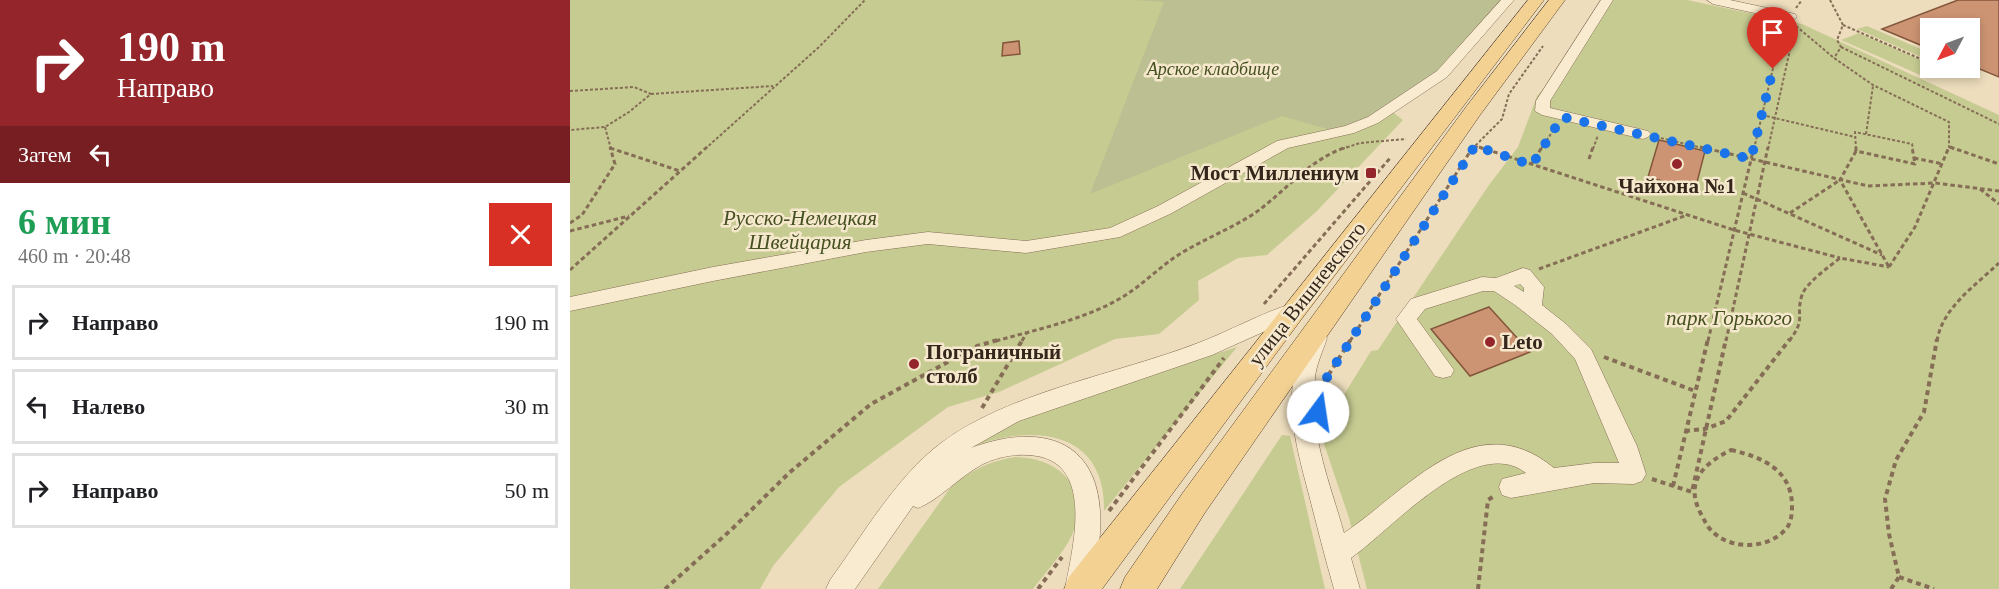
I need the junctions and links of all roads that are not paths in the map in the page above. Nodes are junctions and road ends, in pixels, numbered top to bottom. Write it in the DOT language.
graph roads {
  1 [pos="1508,0"];
  2 [pos="1536,0"];
  3 [pos="1557,0"];
  4 [pos="1607,0"];
  5 [pos="1713,0"];
  6 [pos="1793,21"];
  7 [pos="1643,134"];
  8 [pos="1498,285"];
  9 [pos="570,304"];
  10 [pos="1532,308"];
  11 [pos="1294,310"];
  12 [pos="1321,325"];
  13 [pos="1443,370"];
  14 [pos="1550,479"];
  15 [pos="1511,487"];
  16 [pos="867,552"];
  17 [pos="1338,552"];
  18 [pos="839,589"];
  19 [pos="1079,589"];
  20 [pos="1137,589"];
  21 [pos="1347,589"];
  1 -- 9 [label="street"];
  2 -- 11 [label="main road, улица Вишневского"];
  3 -- 12 [label="main road, улица Вишневского"];
  4 -- 7 [label="street"];
  5 -- 6 [label="street"];
  8 -- 10 [label="street"];
  8 -- 10 [label="street"];
  8 -- 13 [label="street"];
  10 -- 14 [label="street"];
  11 -- 16 [label="street"];
  11 -- 19 [label="main road, улица Вишневского"];
  12 -- 17 [label="street"];
  12 -- 20 [label="main road, улица Вишневского"];
  14 -- 15 [label="street"];
  14 -- 17 [label="street"];
  16 -- 18 [label="street"];
  16 -- 19 [label="street"];
  17 -- 21 [label="street"];
}
